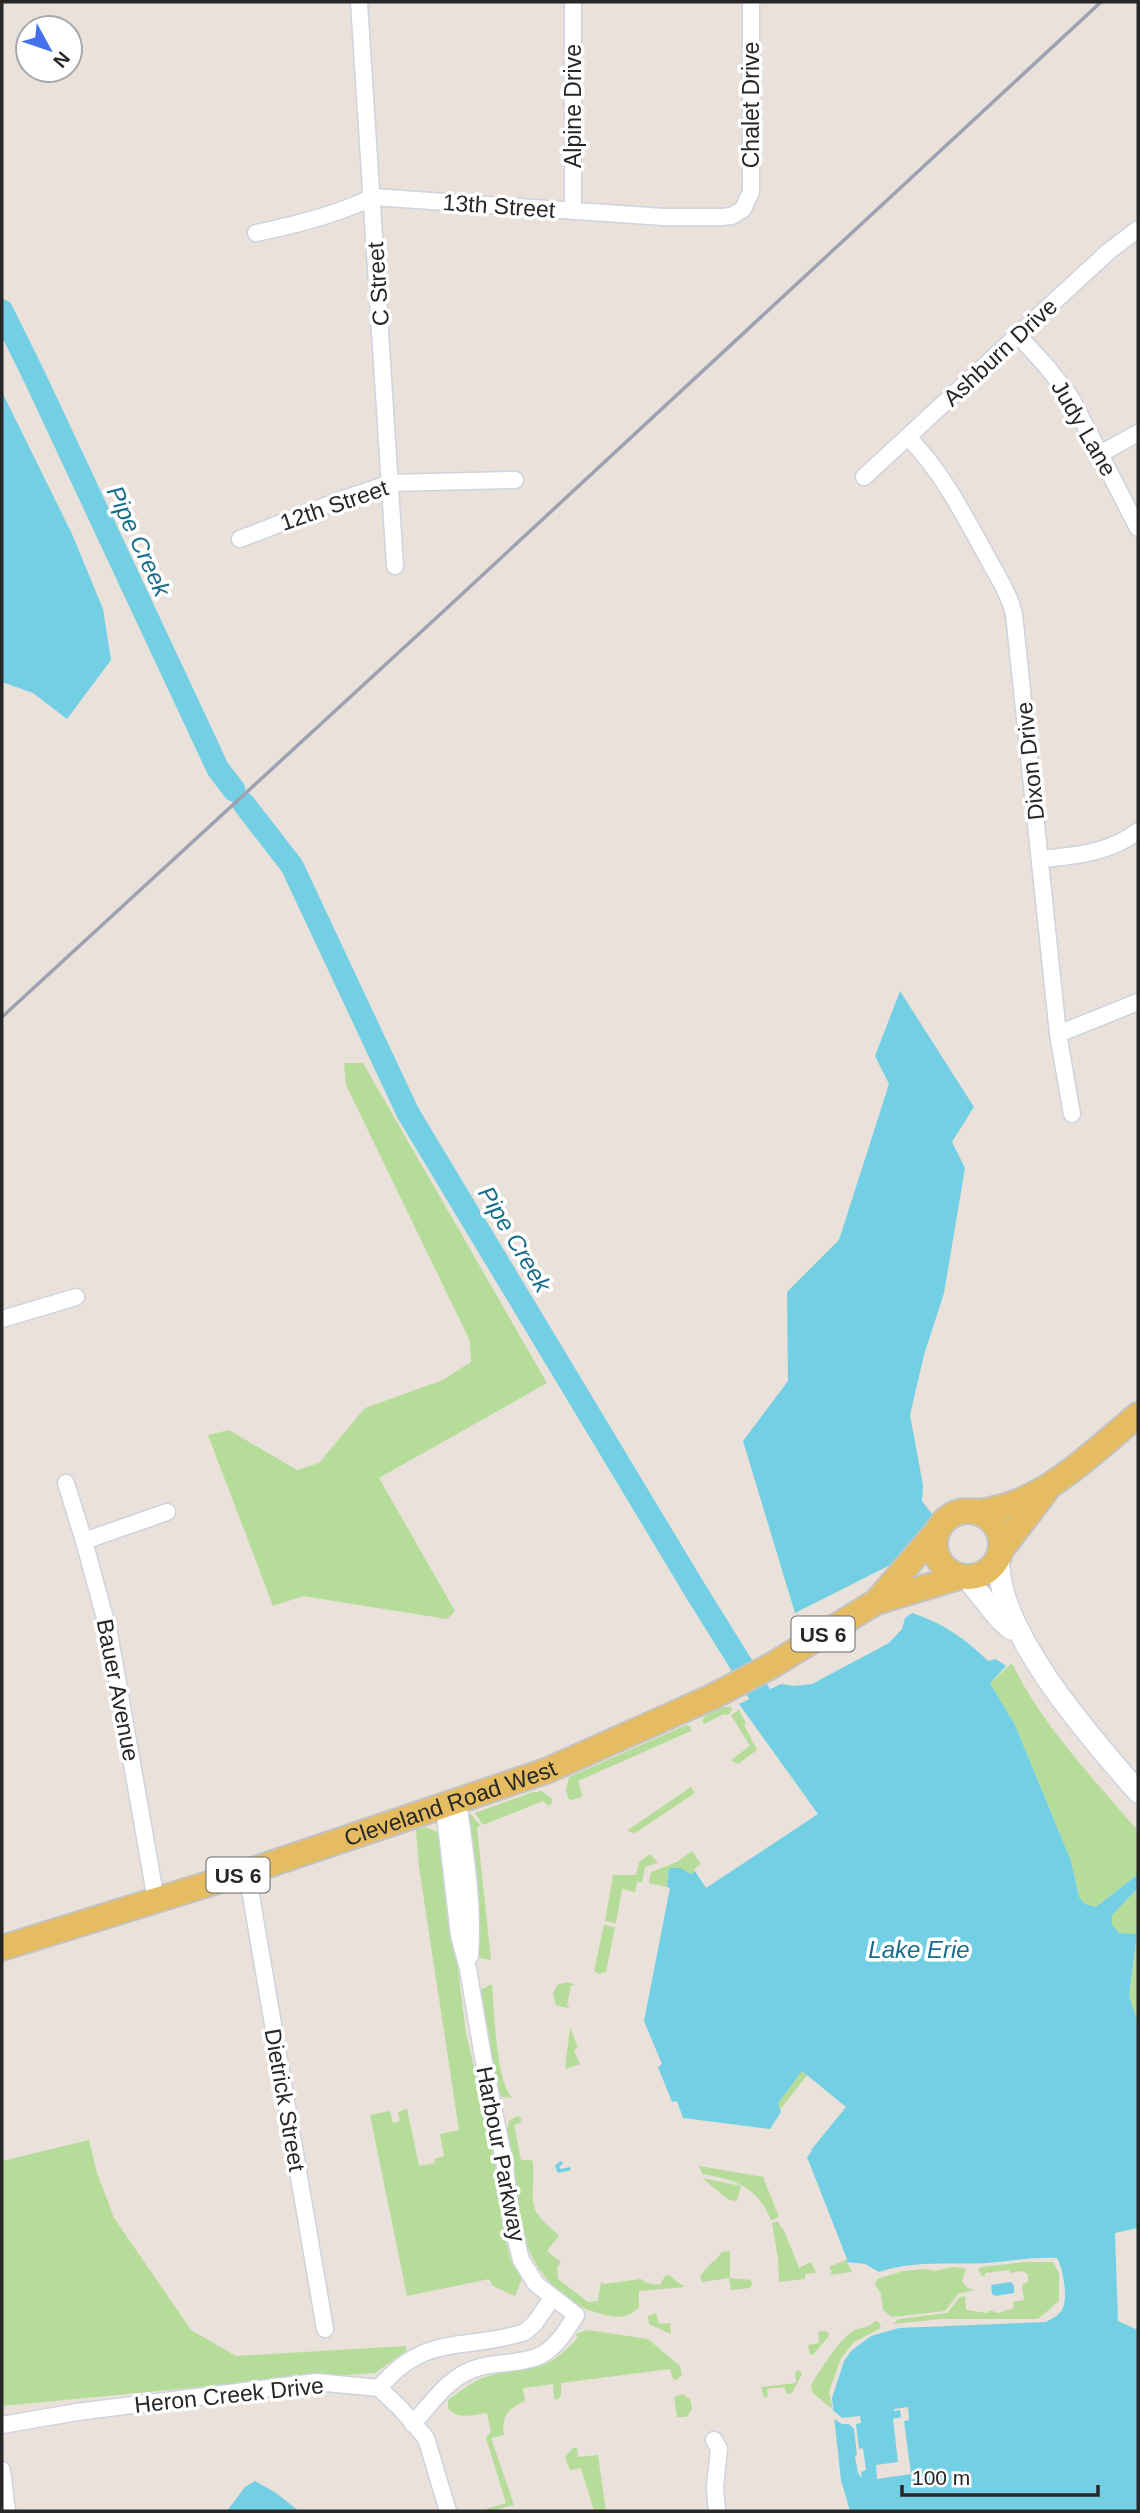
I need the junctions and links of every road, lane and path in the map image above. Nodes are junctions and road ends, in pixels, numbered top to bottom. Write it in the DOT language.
graph roads {
  1 [pos="359,2"];
  2 [pos="573,2"];
  3 [pos="751,2"];
  4 [pos="373,197"];
  5 [pos="745,207"];
  6 [pos="573,211"];
  7 [pos="1138,229"];
  8 [pos="256,233"];
  9 [pos="1018,335"];
  10 [pos="1138,433"];
  11 [pos="908,437"];
  12 [pos="1100,454"];
  13 [pos="864,477"];
  14 [pos="515,480"];
  15 [pos="391,483"];
  16 [pos="1138,528"];
  17 [pos="240,539"];
  18 [pos="395,566"];
  19 [pos="1138,831"];
  20 [pos="1040,859"];
  21 [pos="1138,1002"];
  22 [pos="1058,1034"];
  23 [pos="1072,1114"];
  24 [pos="76,1297"];
  25 [pos="2,1319"];
  26 [pos="1138,1415"];
  27 [pos="65,1483"];
  28 [pos="1048,1488"];
  29 [pos="167,1512"];
  30 [pos="977,1512"];
  31 [pos="937,1531"];
  32 [pos="84,1541"];
  33 [pos="1000,1553"];
  34 [pos="962,1577"];
  35 [pos="876,1602"];
  36 [pos="1020,1637"];
  37 [pos="1138,1792"];
  38 [pos="451,1804"];
  39 [pos="247,1872"];
  40 [pos="156,1900"];
  41 [pos="2,1948"];
  42 [pos="552,2298"];
  43 [pos="325,2329"];
  44 [pos="379,2388"];
  45 [pos="413,2424"];
  46 [pos="2,2425"];
  47 [pos="714,2440"];
  48 [pos="2,2470"];
  49 [pos="7,2511"];
  50 [pos="448,2511"];
  51 [pos="717,2511"];
  1 -- 4 [label="street, C Street"];
  2 -- 6 [label="street, Alpine Drive"];
  3 -- 5 [label="street, Chalet Drive"];
  4 -- 6 [label="street, 13th Street"];
  4 -- 8 [label="street, 13th Street"];
  4 -- 15 [label="street, C Street"];
  5 -- 6 [label="street, 13th Street"];
  7 -- 9 [label="street, Ashburn Drive"];
  9 -- 11 [label="street, Ashburn Drive"];
  9 -- 12 [label="street, Judy Lane"];
  10 -- 12 [label="street"];
  11 -- 13 [label="street, Ashburn Drive"];
  11 -- 20 [label="street, Dixon Drive"];
  12 -- 16 [label="street, Judy Lane"];
  14 -- 15 [label="street, 12th Street"];
  15 -- 17 [label="street, 12th Street"];
  15 -- 18 [label="street, C Street"];
  19 -- 20 [label="street"];
  20 -- 22 [label="street, Dixon Drive"];
  21 -- 22 [label="street"];
  22 -- 23 [label="street, Dixon Drive"];
  24 -- 25 [label="street"];
  26 -- 28 [label="main road"];
  27 -- 32 [label="street, Bauer Avenue"];
  28 -- 30 [label="main road"];
  28 -- 33 [label="main road"];
  29 -- 32 [label="street"];
  30 -- 31 [label="main road"];
  30 -- 33 [label="main road"];
  31 -- 34 [label="main road"];
  31 -- 35 [label="main road, Cleveland Road West / US 6"];
  32 -- 40 [label="street, Bauer Avenue"];
  33 -- 34 [label="main road"];
  33 -- 36 [label="main road"];
  34 -- 35 [label="main road, Cleveland Road West / US 6"];
  34 -- 36 [label="main road"];
  35 -- 38 [label="main road, Cleveland Road West / US 6"];
  36 -- 37 [label="main road"];
  38 -- 39 [label="main road, Cleveland Road West / US 6"];
  38 -- 42 [label="street, Harbour Parkway"];
  39 -- 40 [label="main road, Cleveland Road West / US 6"];
  39 -- 43 [label="street, Dietrick Street"];
  40 -- 41 [label="main road, Cleveland Road West / US 6"];
  42 -- 44 [label="street"];
  42 -- 45 [label="street, Harbour Parkway"];
  44 -- 45 [label="street"];
  44 -- 46 [label="street, Heron Creek Drive"];
  45 -- 50 [label="street"];
  47 -- 51 [label="street"];
  48 -- 49 [label="street"];
}
